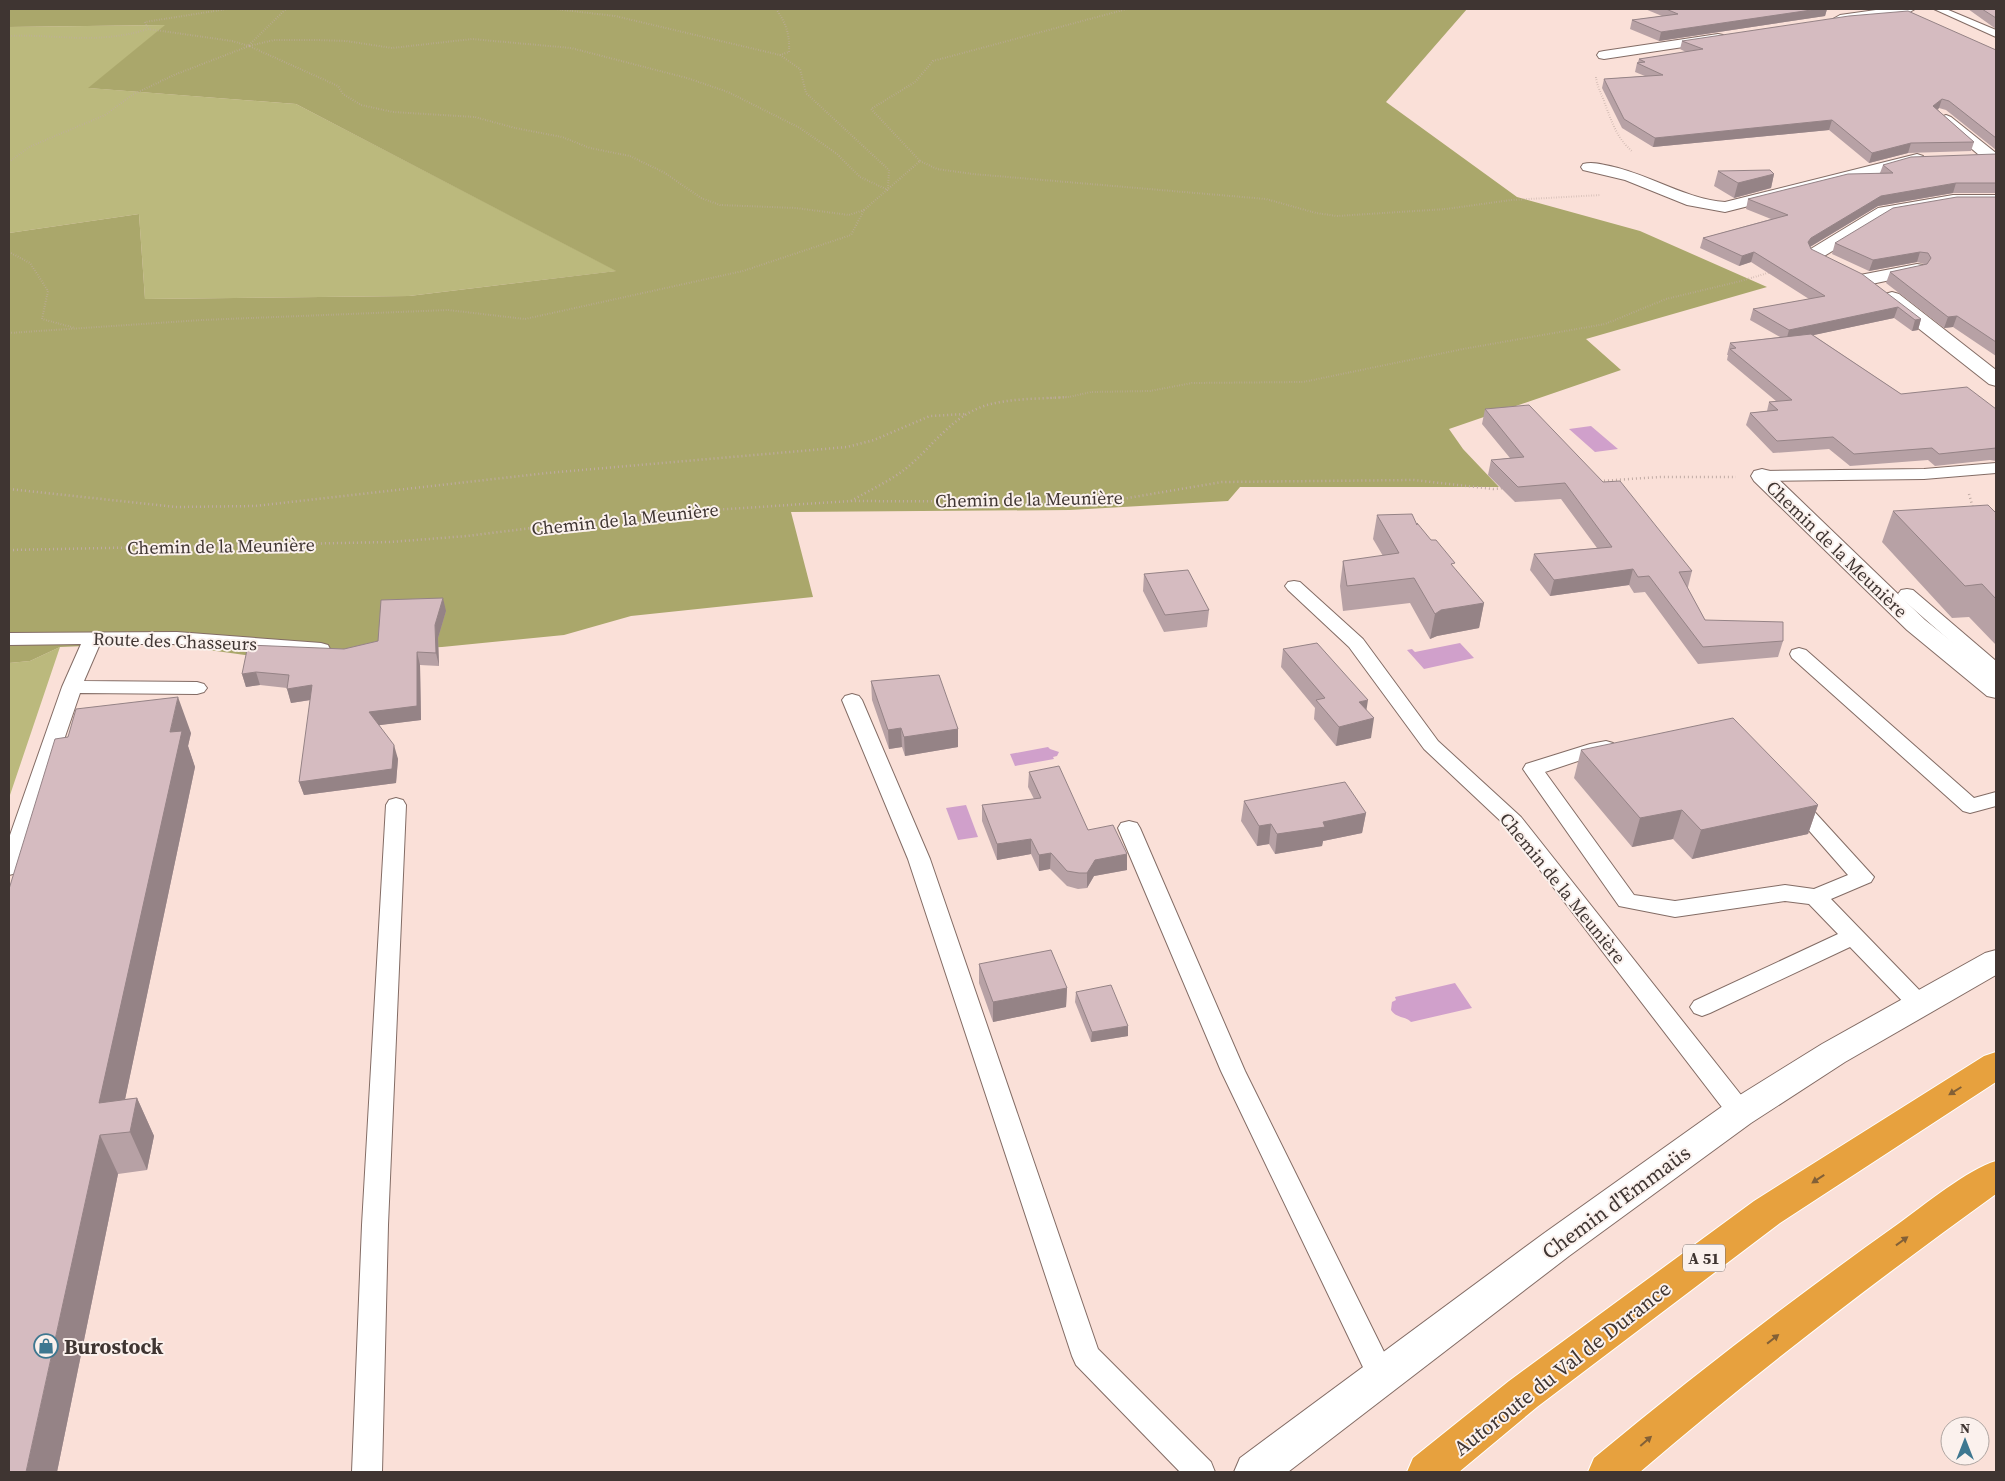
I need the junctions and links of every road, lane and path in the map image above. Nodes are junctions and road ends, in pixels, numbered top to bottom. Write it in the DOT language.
graph roads {
  1 [pos="227,9"];
  2 [pos="286,9"];
  3 [pos="555,9"];
  4 [pos="776,9"];
  5 [pos="1127,9"];
  6 [pos="1908,9"];
  7 [pos="1939,9"];
  8 [pos="1828,21"];
  9 [pos="148,29"];
  10 [pos="1996,34"];
  11 [pos="9,36"];
  12 [pos="1728,36"];
  13 [pos="249,46"];
  14 [pos="780,55"];
  15 [pos="1604,55"];
  16 [pos="1940,115"];
  17 [pos="1638,155"];
  18 [pos="1994,157"];
  19 [pos="1932,158"];
  20 [pos="1971,158"];
  21 [pos="9,162"];
  22 [pos="920,162"];
  23 [pos="1589,167"];
  24 [pos="888,190"];
  25 [pos="1605,195"];
  26 [pos="1996,200"];
  27 [pos="864,210"];
  28 [pos="9,252"];
  29 [pos="1815,254"];
  30 [pos="1832,262"];
  31 [pos="1917,269"];
  32 [pos="1850,271"];
  33 [pos="1867,279"];
  34 [pos="78,329"];
  35 [pos="9,333"];
  36 [pos="1996,362"];
  37 [pos="1974,363"];
  38 [pos="1996,380"];
  39 [pos="966,414"];
  40 [pos="1996,468"];
  41 [pos="1762,476"];
  42 [pos="1591,482"];
  43 [pos="1513,488"];
  44 [pos="9,489"];
  45 [pos="850,501"];
  46 [pos="9,550"];
  47 [pos="1294,586"];
  48 [pos="1907,594"];
  49 [pos="93,638"];
  50 [pos="9,639"];
  51 [pos="342,651"];
  52 [pos="1799,654"];
  53 [pos="1996,671"];
  54 [pos="72,687"];
  55 [pos="197,688"];
  56 [pos="1996,690"];
  57 [pos="852,700"];
  58 [pos="1625,744"];
  59 [pos="1782,790"];
  60 [pos="1996,800"];
  61 [pos="396,805"];
  62 [pos="1129,828"];
  63 [pos="9,868"];
  64 [pos="1816,897"];
  65 [pos="1853,936"];
  66 [pos="1996,961"];
  67 [pos="1918,1004"];
  68 [pos="1702,1007"];
  69 [pos="1996,1065"];
  70 [pos="1740,1112"];
  71 [pos="1996,1175"];
  72 [pos="1382,1377"];
  73 [pos="367,1472"];
  74 [pos="1200,1472"];
  75 [pos="1255,1472"];
  76 [pos="1428,1472"];
  77 [pos="1608,1472"];
  1 -- 9 [label="path"];
  2 -- 13 [label="path"];
  3 -- 14 [label="path"];
  4 -- 14 [label="path"];
  5 -- 22 [label="path"];
  6 -- 8 [label="street"];
  7 -- 10 [label="lane"];
  9 -- 11 [label="path"];
  9 -- 13 [label="path"];
  12 -- 15 [label="street"];
  13 -- 21 [label="path"];
  13 -- 24 [label="path"];
  13 -- 27 [label="path"];
  14 -- 24 [label="path"];
  15 -- 17 [label="path"];
  16 -- 18 [label="street"];
  18 -- 20 [label="street"];
  19 -- 23 [label="street"];
  22 -- 24 [label="path"];
  22 -- 25 [label="path"];
  24 -- 27 [label="path"];
  26 -- 29 [label="street"];
  27 -- 34 [label="path"];
  28 -- 34 [label="path"];
  29 -- 30 [label="street"];
  29 -- 39 [label="path"];
  31 -- 33 [label="street"];
  32 -- 33 [label="street"];
  33 -- 37 [label="street"];
  34 -- 35 [label="path"];
  36 -- 37 [label="street"];
  37 -- 38 [label="street"];
  39 -- 44 [label="path"];
  39 -- 45 [label="path"];
  40 -- 41 [label="lane"];
  41 -- 42 [label="path, Chemin de la Meunière"];
  41 -- 56 [label="street, Chemin de la Meunière"];
  43 -- 45 [label="path, Chemin de la Meunière"];
  45 -- 46 [label="path, Chemin de la Meunière"];
  47 -- 70 [label="lane, Chemin de la Meunière"];
  48 -- 53 [label="lane"];
  49 -- 50 [label="lane, Route des Chasseurs"];
  49 -- 51 [label="lane, Route des Chasseurs"];
  49 -- 54 [label="lane"];
  52 -- 60 [label="lane"];
  54 -- 55 [label="lane"];
  54 -- 63 [label="lane"];
  57 -- 74 [label="lane"];
  58 -- 64 [label="lane"];
  59 -- 64 [label="lane"];
  61 -- 73 [label="lane"];
  62 -- 72 [label="lane"];
  64 -- 65 [label="lane"];
  65 -- 67 [label="lane"];
  65 -- 68 [label="lane"];
  66 -- 67 [label="street, Chemin d'Emmaüs"];
  67 -- 70 [label="street, Chemin d'Emmaüs"];
  69 -- 76 [label="highway, Autoroute du Val de Durance / A 51, one-way"];
  70 -- 72 [label="street, Chemin d'Emmaüs"];
  77 -- 71 [label="highway, one-way"];
  72 -- 75 [label="street, Chemin d'Emmaüs"];
}
